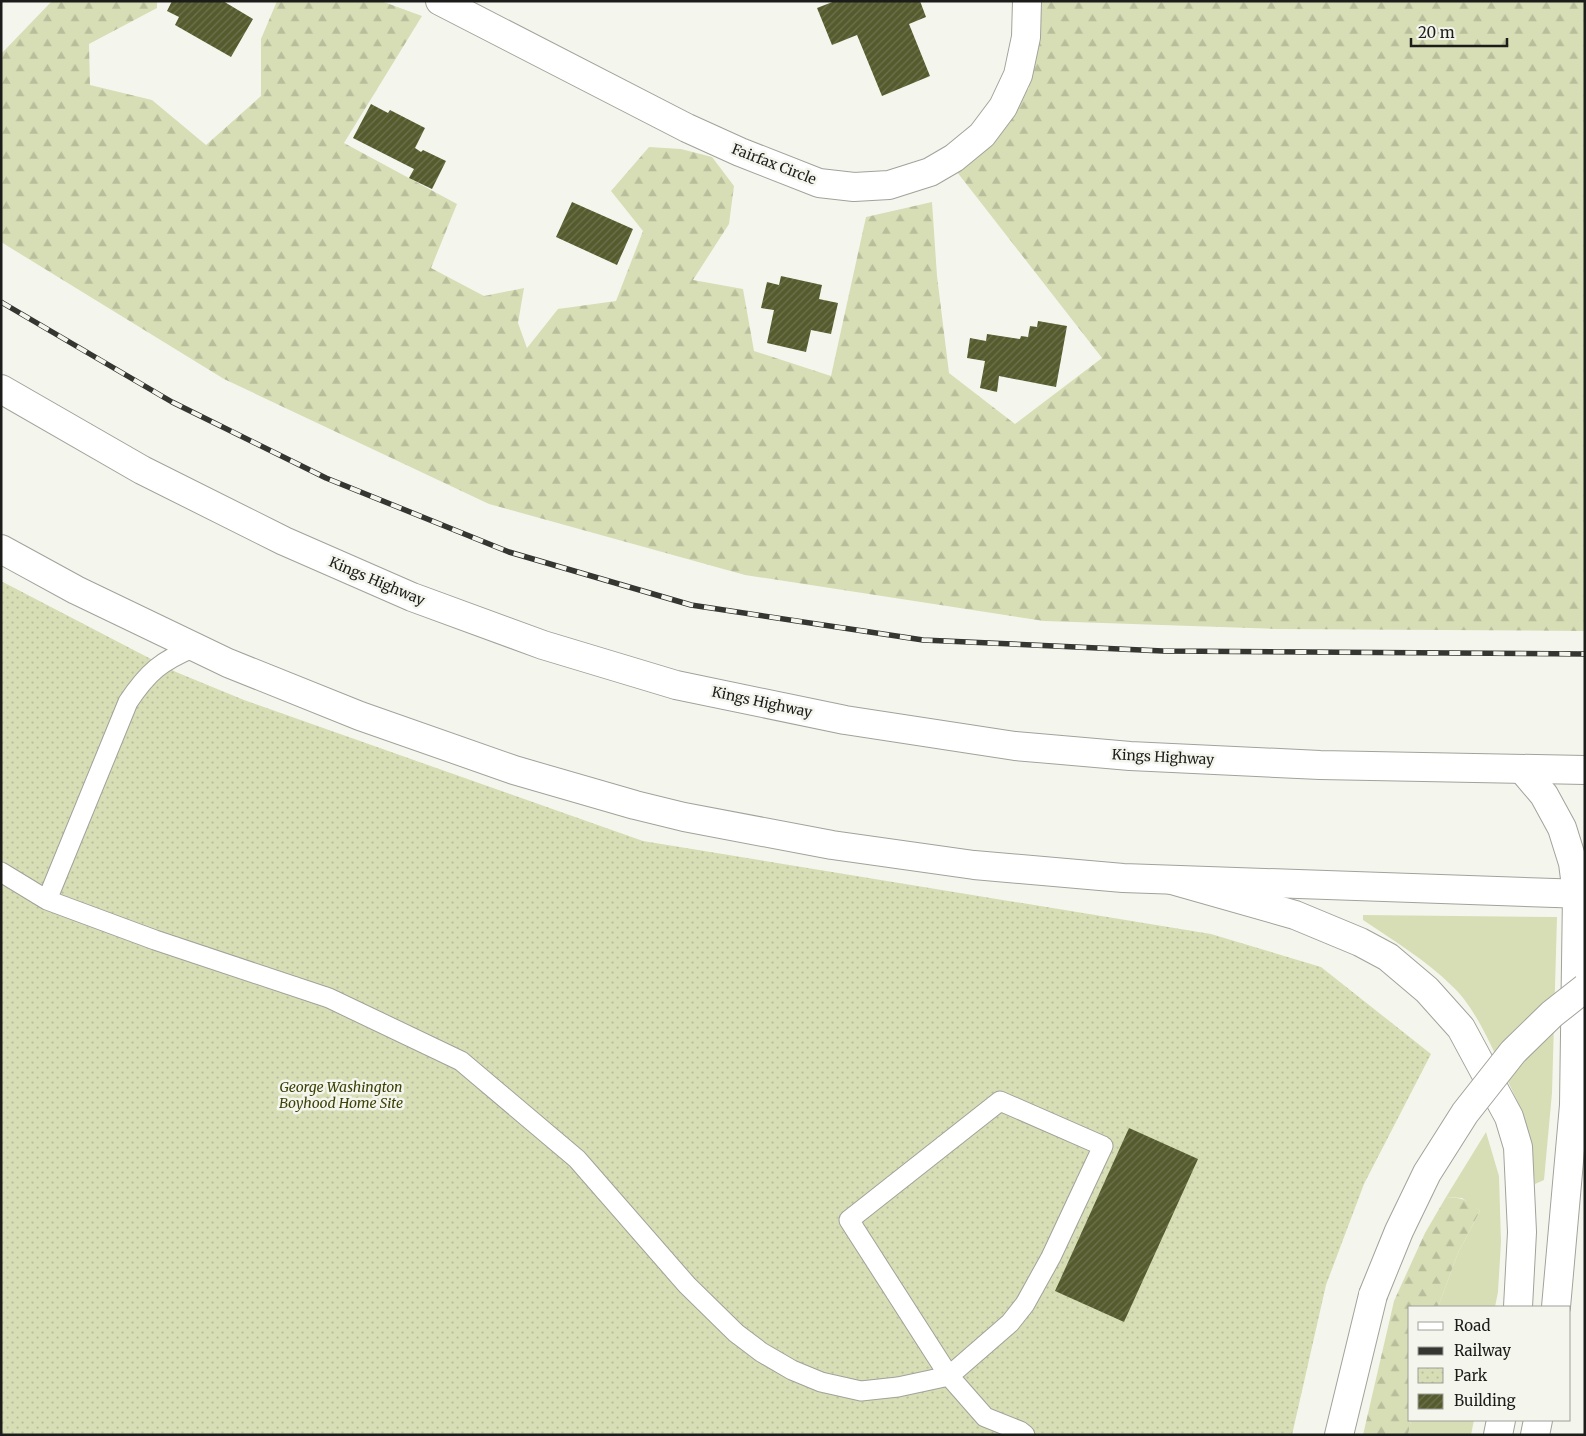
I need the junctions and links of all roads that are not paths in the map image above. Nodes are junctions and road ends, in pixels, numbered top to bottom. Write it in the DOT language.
graph roads {
  1 [pos="440,1"];
  2 [pos="1027,1"];
  3 [pos="1,389"];
  4 [pos="1,549"];
  5 [pos="195,647"];
  6 [pos="1522,769"];
  7 [pos="1585,770"];
  8 [pos="1,872"];
  9 [pos="1172,880"];
  10 [pos="1581,894"];
  11 [pos="47,900"];
  12 [pos="1585,988"];
  13 [pos="1585,1189"];
  14 [pos="1557,1303"];
  15 [pos="1518,1306"];
  16 [pos="949,1376"];
  17 [pos="1501,1421"];
  18 [pos="1538,1421"];
  19 [pos="1025,1435"];
  20 [pos="1338,1435"];
  21 [pos="1498,1435"];
  22 [pos="1536,1435"];
  1 -- 2 [label="main road, Fairfax Circle"];
  3 -- 6 [label="main road, Kings Highway"];
  4 -- 5 [label="main road"];
  5 -- 9 [label="main road"];
  5 -- 11 [label="lane"];
  6 -- 7 [label="main road, Kings Highway"];
  6 -- 10 [label="main road"];
  8 -- 11 [label="lane"];
  9 -- 10 [label="main road"];
  9 -- 15 [label="main road"];
  10 -- 14 [label="main road"];
  11 -- 16 [label="lane"];
  12 -- 20 [label="main road, bridge"];
  13 -- 14 [label="main road"];
  16 -- 16 [label="lane"];
  16 -- 19 [label="lane"];
  17 -- 21 [label="main road"];
  18 -- 22 [label="main road"];
}
